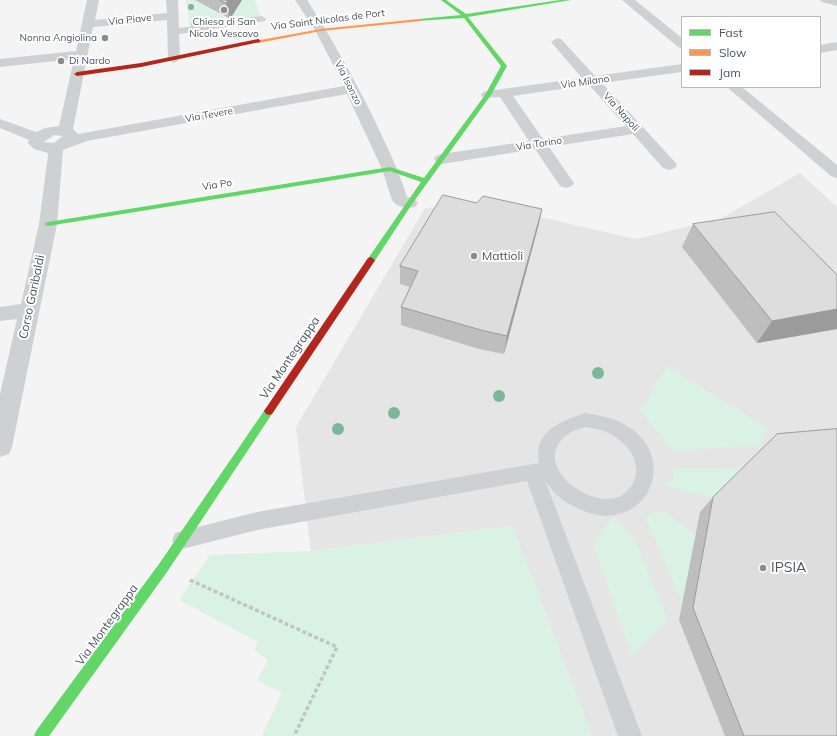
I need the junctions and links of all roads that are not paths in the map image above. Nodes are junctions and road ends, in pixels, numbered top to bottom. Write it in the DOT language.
graph roads {
  1 [pos="94,0"];
  2 [pos="172,0"];
  3 [pos="301,0"];
  4 [pos="444,0"];
  5 [pos="570,0"];
  6 [pos="628,0"];
  7 [pos="826,0"];
  8 [pos="837,2"];
  9 [pos="173,16"];
  10 [pos="465,16"];
  11 [pos="262,19"];
  12 [pos="88,24"];
  13 [pos="321,30"];
  14 [pos="173,32"];
  15 [pos="557,42"];
  16 [pos="681,43"];
  17 [pos="837,46"];
  18 [pos="821,49"];
  19 [pos="81,54"];
  20 [pos="174,59"];
  21 [pos="0,63"];
  22 [pos="681,68"];
  23 [pos="77,74"];
  24 [pos="592,81"];
  25 [pos="735,88"];
  26 [pos="352,89"];
  27 [pos="504,93"];
  28 [pos="488,95"];
  29 [pos="0,123"];
  30 [pos="636,129"];
  31 [pos="62,140"];
  32 [pos="539,144"];
  33 [pos="442,159"];
  34 [pos="669,165"];
  35 [pos="390,169"];
  36 [pos="837,173"];
  37 [pos="425,181"];
  38 [pos="566,183"];
  39 [pos="409,203"];
  40 [pos="48,224"];
  41 [pos="29,310"];
  42 [pos="0,314"];
  43 [pos="0,447"];
  44 [pos="540,471"];
  45 [pos="182,540"];
  46 [pos="41,736"];
  47 [pos="630,736"];
  1 -- 12 [label="street, Corso Garibaldi"];
  2 -- 9 [label="street"];
  3 -- 13 [label="street, Via Isonzo"];
  4 -- 10 [label="street, Via Montegrappa"];
  5 -- 10 [label="street, Via Saint Nicolas de Port"];
  6 -- 16 [label="street"];
  7 -- 8 [label="street"];
  9 -- 12 [label="street, Via Piave"];
  9 -- 14 [label="street"];
  10 -- 13 [label="street, Via Saint Nicolas de Port"];
  10 -- 28 [label="street, Via Montegrappa"];
  11 -- 14 [label="lane"];
  12 -- 19 [label="street, Corso Garibaldi"];
  13 -- 20 [label="street, Via Saint Nicolas de Port"];
  13 -- 26 [label="street, Via Isonzo"];
  14 -- 20 [label="street"];
  15 -- 24 [label="street, Via Napoli"];
  17 -- 18 [label="street"];
  19 -- 21 [label="street"];
  19 -- 23 [label="street, Corso Garibaldi"];
  20 -- 23 [label="street, Via Saint Nicolas de Port"];
  22 -- 24 [label="street, Via Milano"];
  23 -- 31 [label="street, Corso Garibaldi"];
  24 -- 27 [label="street, Via Milano"];
  24 -- 30 [label="street, Via Napoli"];
  25 -- 36 [label="street"];
  26 -- 31 [label="street, Via Tevere"];
  26 -- 35 [label="street, Via Isonzo"];
  27 -- 28 [label="street, Via Milano"];
  27 -- 32 [label="street"];
  28 -- 33 [label="street, Via Montegrappa"];
  29 -- 31 [label="street, Via Tevere"];
  30 -- 32 [label="street, Via Torino"];
  30 -- 34 [label="street, Via Napoli"];
  31 -- 40 [label="street, Corso Garibaldi"];
  32 -- 33 [label="street, Via Torino"];
  32 -- 38 [label="street"];
  33 -- 37 [label="street, Via Montegrappa"];
  35 -- 37 [label="street"];
  35 -- 39 [label="street, Via Isonzo"];
  35 -- 40 [label="street, Via Po"];
  37 -- 39 [label="street, Via Montegrappa"];
  39 -- 45 [label="street, Via Montegrappa"];
  40 -- 41 [label="street, Corso Garibaldi"];
  41 -- 42 [label="street"];
  41 -- 43 [label="street, Corso Garibaldi"];
  44 -- 44 [label="lane"];
  44 -- 45 [label="lane"];
  44 -- 47 [label="lane"];
  45 -- 46 [label="street, Via Montegrappa"];
}
